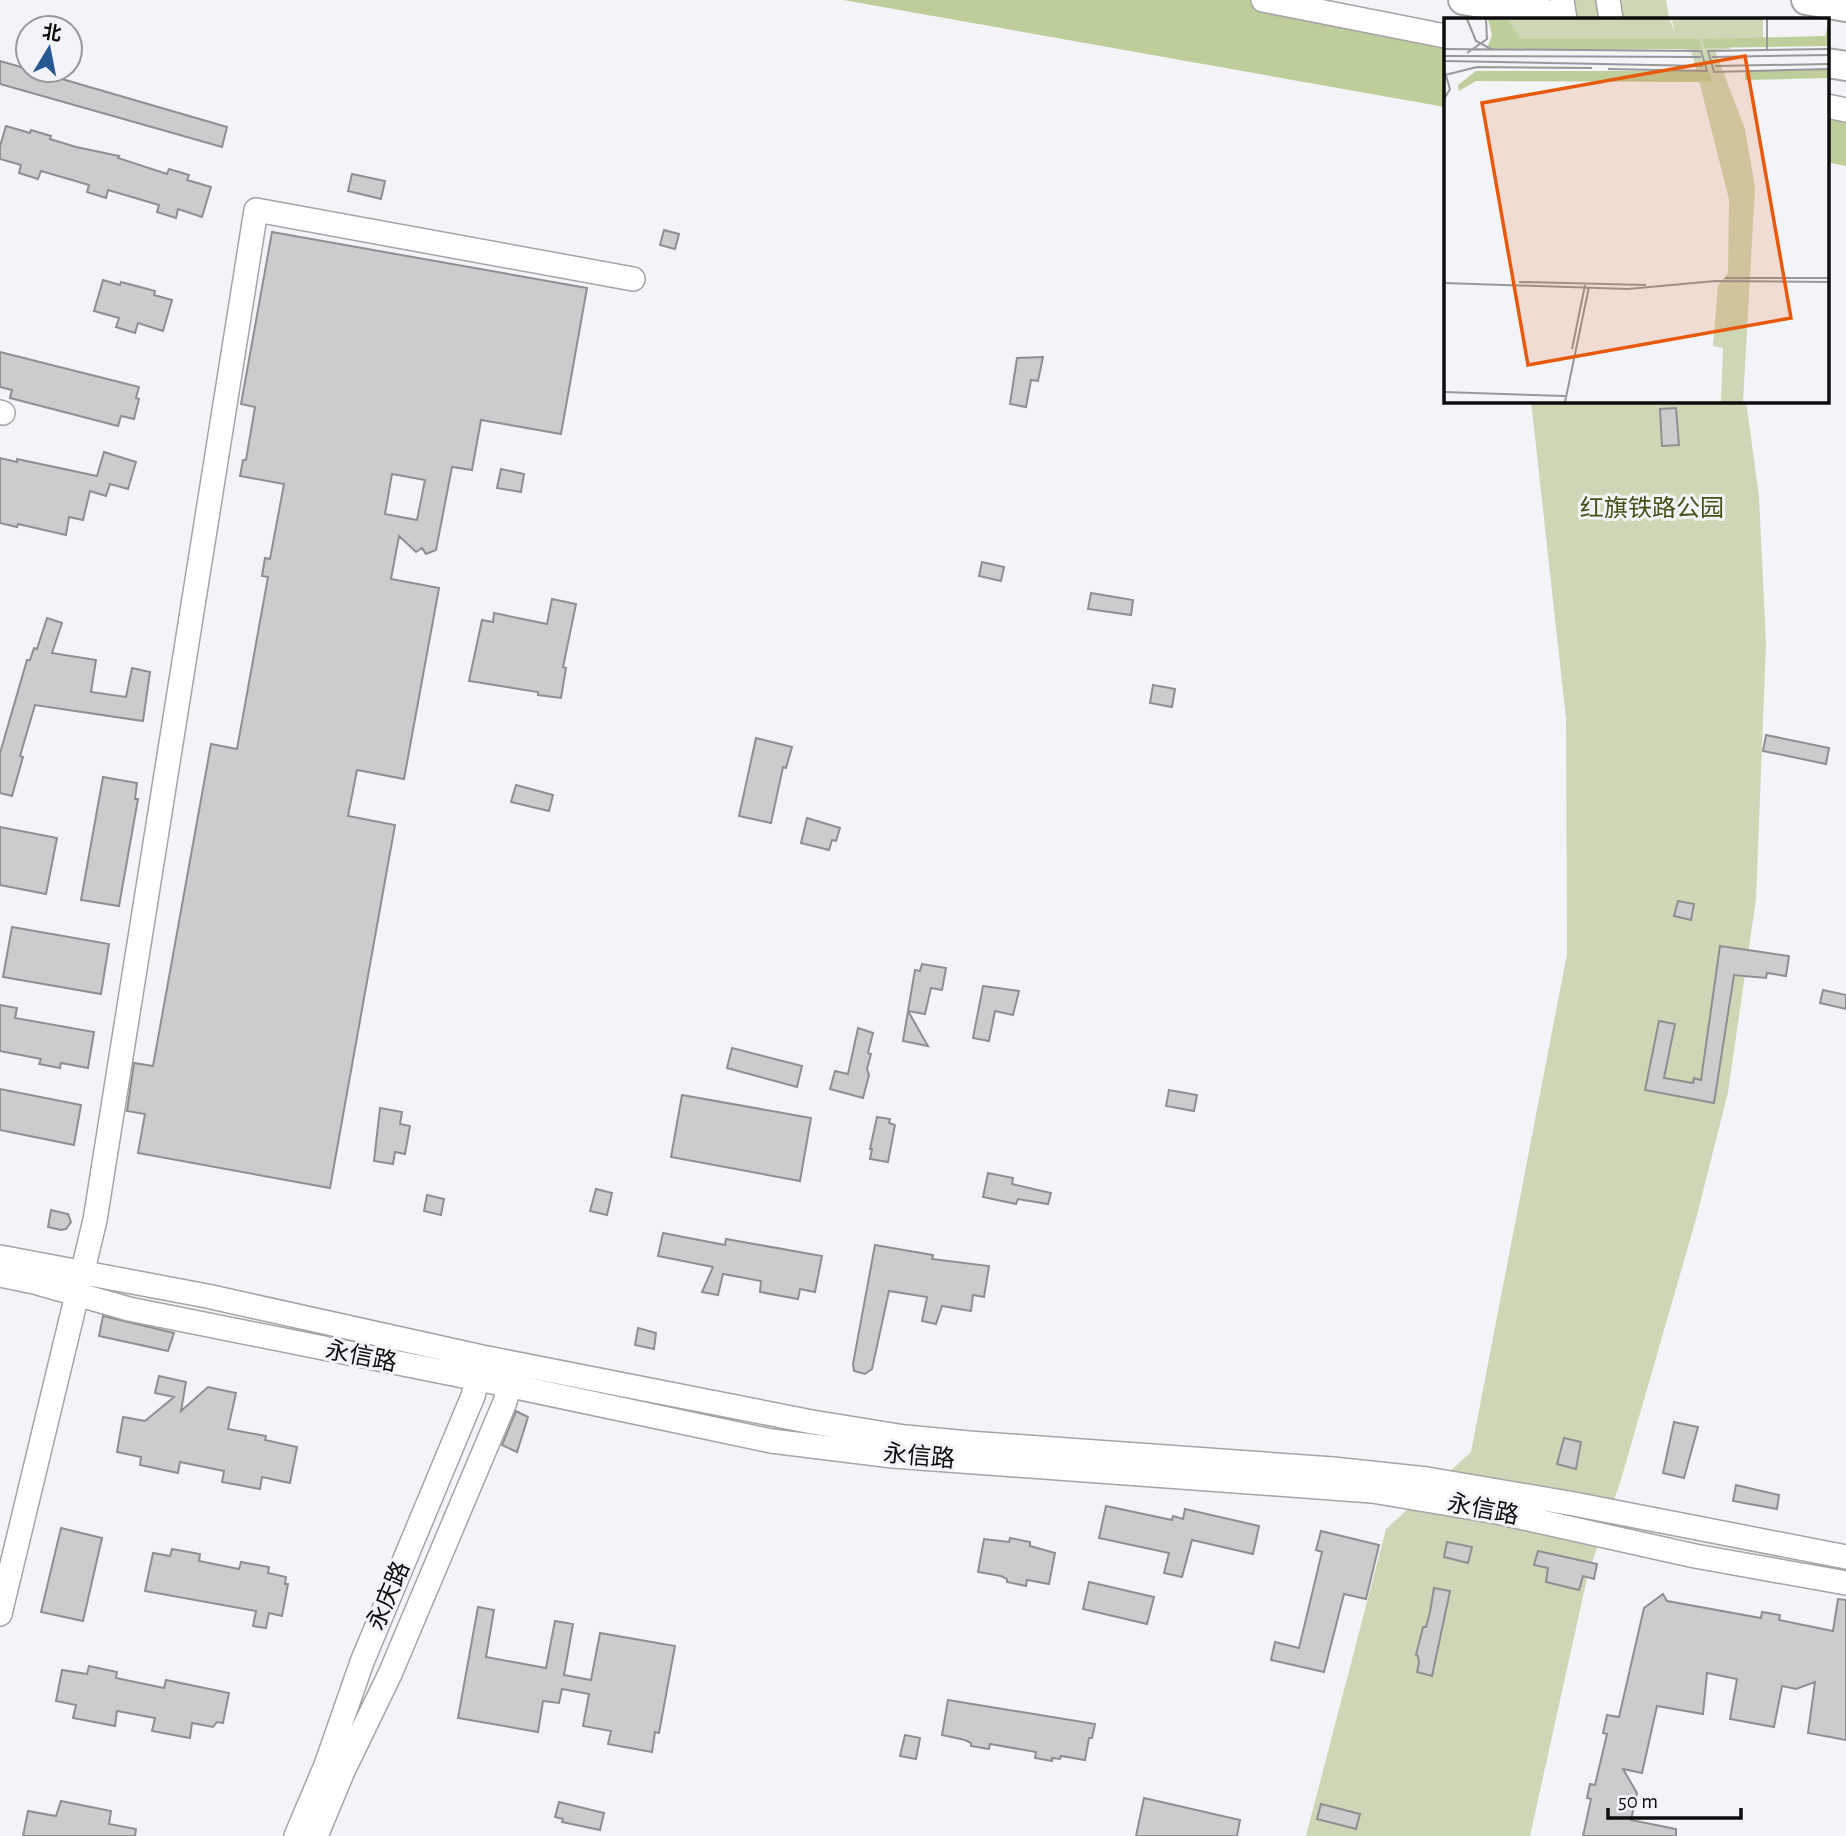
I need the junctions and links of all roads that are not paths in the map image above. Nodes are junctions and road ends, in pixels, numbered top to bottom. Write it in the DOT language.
graph roads {
  1 [pos="1263,0"];
  2 [pos="1463,0"];
  3 [pos="1608,0"];
  4 [pos="1806,0"];
  5 [pos="1846,7"];
  6 [pos="1560,11"];
  7 [pos="1611,18"];
  8 [pos="1444,36"];
  9 [pos="1828,63"];
  10 [pos="1846,66"];
  11 [pos="1828,106"];
  12 [pos="1846,110"];
  13 [pos="633,279"];
  14 [pos="0,1257"];
  15 [pos="0,1275"];
  16 [pos="79,1284"];
  17 [pos="514,1362"];
  18 [pos="480,1368"];
  19 [pos="509,1386"];
  20 [pos="1846,1557"];
  21 [pos="1846,1583"];
  22 [pos="0,1614"];
  23 [pos="296,1836"];
  24 [pos="316,1836"];
  1 -- 8 [label="street"];
  2 -- 6 [label="main road"];
  3 -- 7 [label="street"];
  4 -- 5 [label="main road"];
  9 -- 10 [label="main road"];
  11 -- 12 [label="street"];
  13 -- 16 [label="street"];
  14 -- 16 [label="street, 永信路"];
  15 -- 16 [label="street, 永信路"];
  16 -- 18 [label="street, 永信路"];
  16 -- 22 [label="street"];
  17 -- 18 [label="street, 永信路"];
  17 -- 19 [label="street, 永庆路"];
  17 -- 20 [label="street, 永信路"];
  18 -- 19 [label="street, 永信路"];
  18 -- 23 [label="street, 永庆路"];
  19 -- 21 [label="street, 永信路"];
  19 -- 24 [label="street, 永庆路"];
}
